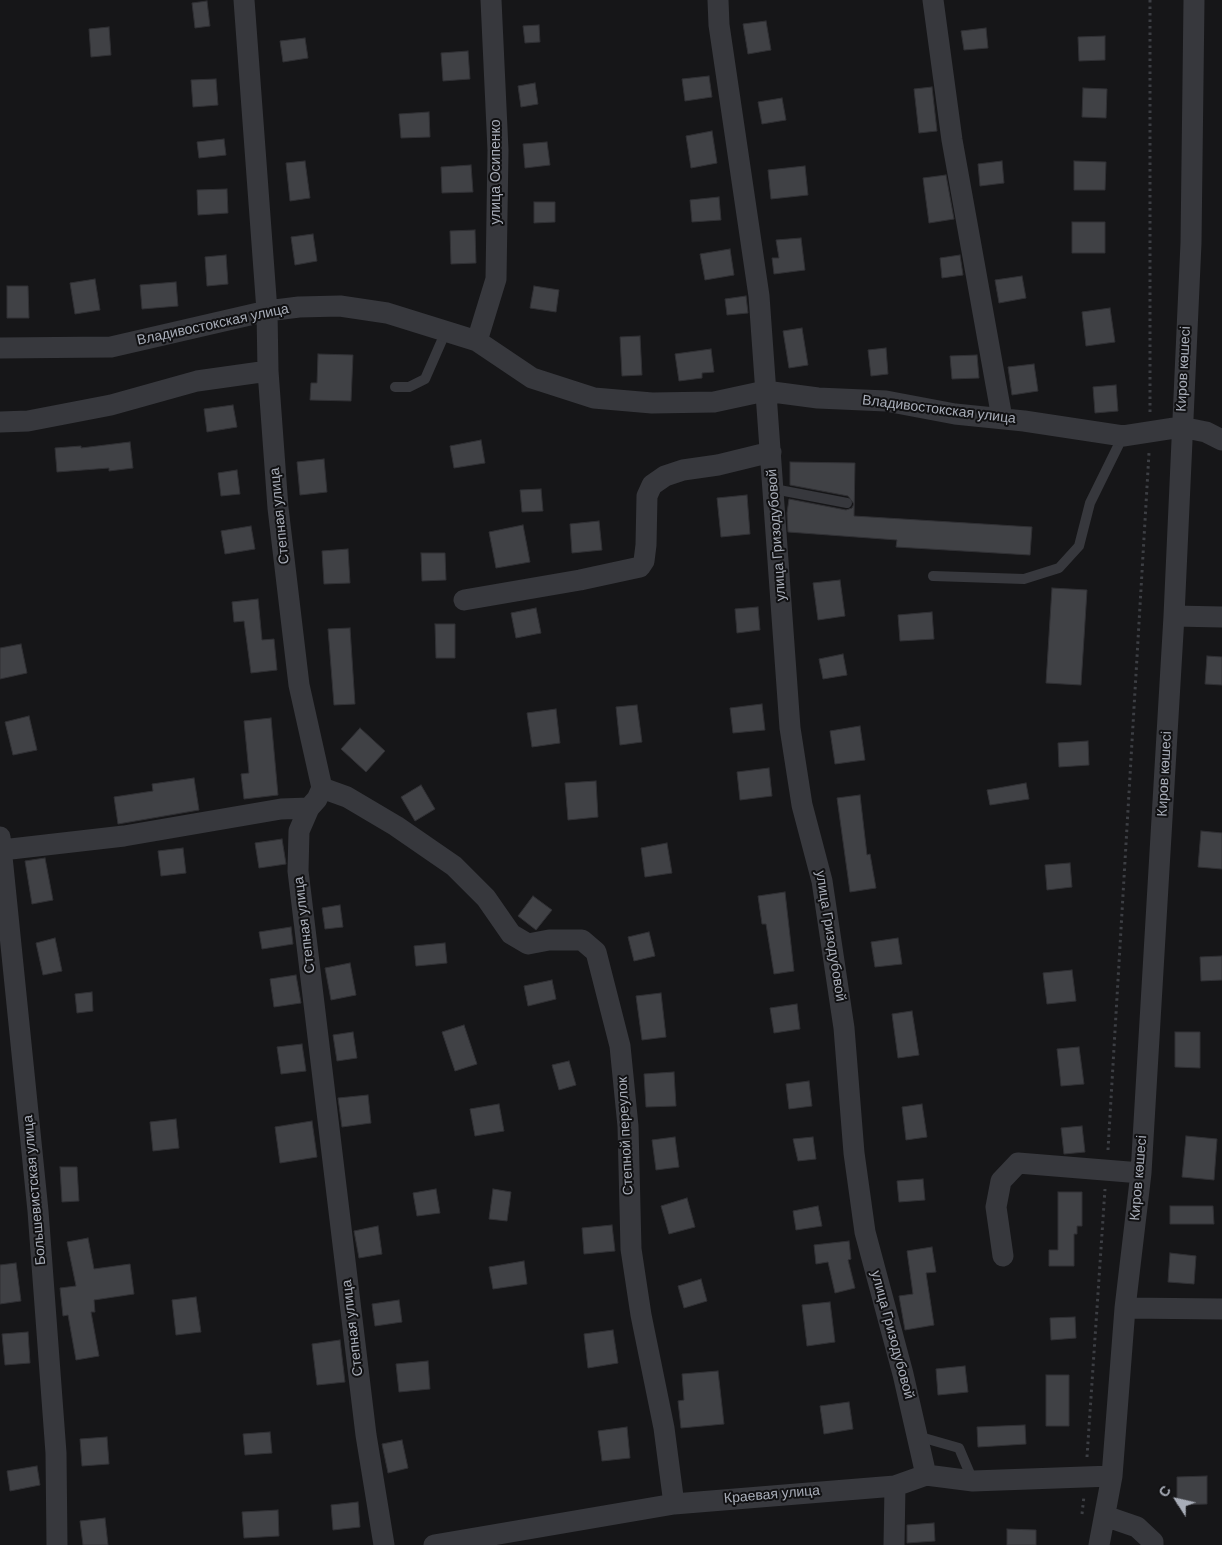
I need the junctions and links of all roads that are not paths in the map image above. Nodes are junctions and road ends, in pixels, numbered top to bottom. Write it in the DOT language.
graph roads {
  1 [pos="244,0"];
  2 [pos="491,0"];
  3 [pos="718,0"];
  4 [pos="933,0"];
  5 [pos="1194,0"];
  6 [pos="267,311"];
  7 [pos="446,331"];
  8 [pos="477,341"];
  9 [pos="0,348"];
  10 [pos="268,371"];
  11 [pos="395,387"];
  12 [pos="765,391"];
  13 [pos="1002,418"];
  14 [pos="0,422"];
  15 [pos="1181,427"];
  16 [pos="1123,436"];
  17 [pos="1222,440"];
  18 [pos="771,452"];
  19 [pos="774,489"];
  20 [pos="847,503"];
  21 [pos="933,576"];
  22 [pos="464,600"];
  23 [pos="1174,616"];
  24 [pos="1222,617"];
  25 [pos="322,788"];
  26 [pos="308,808"];
  27 [pos="1,843"];
  28 [pos="1141,1173"];
  29 [pos="1003,1256"];
  30 [pos="1125,1308"];
  31 [pos="1222,1309"];
  32 [pos="917,1436"];
  33 [pos="926,1475"];
  34 [pos="1112,1476"];
  35 [pos="973,1481"];
  36 [pos="895,1486"];
  37 [pos="674,1504"];
  38 [pos="1105,1516"];
  39 [pos="57,1545"];
  40 [pos="384,1545"];
  41 [pos="434,1545"];
  42 [pos="894,1545"];
  43 [pos="1099,1545"];
  44 [pos="1153,1545"];
  1 -- 6 [label="street, Степная улица"];
  2 -- 8 [label="street, улица Осипенко"];
  3 -- 12 [label="street, улица Гризодубовой"];
  4 -- 13 [label="street"];
  5 -- 15 [label="street, Киров көшесі"];
  6 -- 7 [label="street, Владивостокская улица"];
  6 -- 9 [label="street, Владивостокская улица"];
  6 -- 10 [label="street, Степная улица"];
  7 -- 8 [label="street, Владивостокская улица"];
  7 -- 11 [label="lane"];
  8 -- 12 [label="street, Владивостокская улица"];
  10 -- 14 [label="street"];
  10 -- 25 [label="street, Степная улица"];
  12 -- 13 [label="street, Владивостокская улица"];
  12 -- 18 [label="street, улица Гризодубовой"];
  13 -- 16 [label="street, Владивостокская улица"];
  15 -- 16 [label="street, Владивостокская улица"];
  15 -- 17 [label="street"];
  15 -- 23 [label="street, Киров көшесі"];
  16 -- 21 [label="lane"];
  18 -- 19 [label="street, улица Гризодубовой"];
  18 -- 22 [label="street"];
  19 -- 20 [label="lane"];
  19 -- 32 [label="street, улица Гризодубовой"];
  23 -- 24 [label="street"];
  23 -- 28 [label="street, Киров көшесі"];
  25 -- 26 [label="street, Степная улица"];
  25 -- 37 [label="street, Степной переулок"];
  26 -- 27 [label="street"];
  26 -- 40 [label="street, Степная улица"];
  27 -- 39 [label="street, Большевистская улица"];
  28 -- 29 [label="street"];
  28 -- 30 [label="street, Киров көшесі"];
  30 -- 31 [label="street"];
  30 -- 34 [label="street, Киров көшесі"];
  32 -- 33 [label="street, улица Гризодубовой"];
  32 -- 35 [label="lane"];
  33 -- 35 [label="street, Краевая улица"];
  33 -- 36 [label="street, Краевая улица"];
  34 -- 35 [label="street, Краевая улица"];
  34 -- 38 [label="street, Киров көшесі"];
  36 -- 37 [label="street, Краевая улица"];
  36 -- 42 [label="street"];
  37 -- 41 [label="street, Краевая улица"];
  38 -- 43 [label="street, Киров көшесі"];
  38 -- 44 [label="street"];
}
